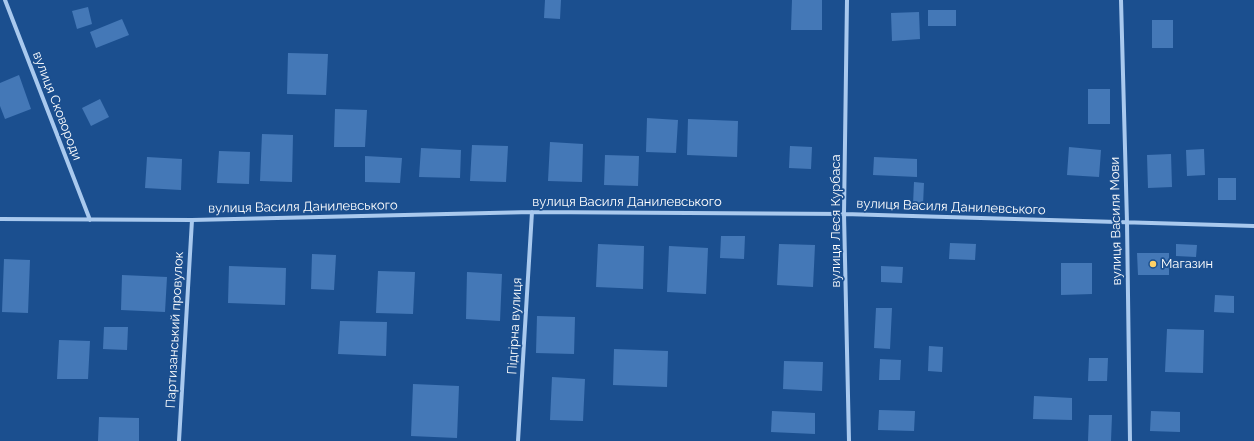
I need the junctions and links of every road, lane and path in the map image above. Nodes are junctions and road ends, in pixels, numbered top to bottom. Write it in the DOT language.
graph roads {
  1 [pos="5,0"];
  2 [pos="847,0"];
  3 [pos="1121,0"];
  4 [pos="532,212"];
  5 [pos="844,214"];
  6 [pos="0,219"];
  7 [pos="90,220"];
  8 [pos="192,220"];
  9 [pos="1127,222"];
  10 [pos="1254,226"];
  11 [pos="179,441"];
  12 [pos="518,441"];
  13 [pos="849,441"];
  14 [pos="1130,441"];
  1 -- 7 [label="street, вулиця Сковороди"];
  2 -- 5 [label="street, вулиця Леся Курбаса"];
  3 -- 9 [label="street, вулиця Василя Мови"];
  4 -- 5 [label="street, вулиця Василя Данилевського"];
  4 -- 8 [label="street, вулиця Василя Данилевського"];
  4 -- 12 [label="street, Підгірна вулиця"];
  5 -- 9 [label="street, вулиця Василя Данилевського"];
  5 -- 13 [label="street, вулиця Леся Курбаса"];
  6 -- 7 [label="street, вулиця Василя Данилевського"];
  7 -- 8 [label="street, вулиця Василя Данилевського"];
  8 -- 11 [label="street, Партизанський провулок"];
  9 -- 10 [label="street, вулиця Василя Данилевського"];
  9 -- 14 [label="street, вулиця Василя Мови"];
}
